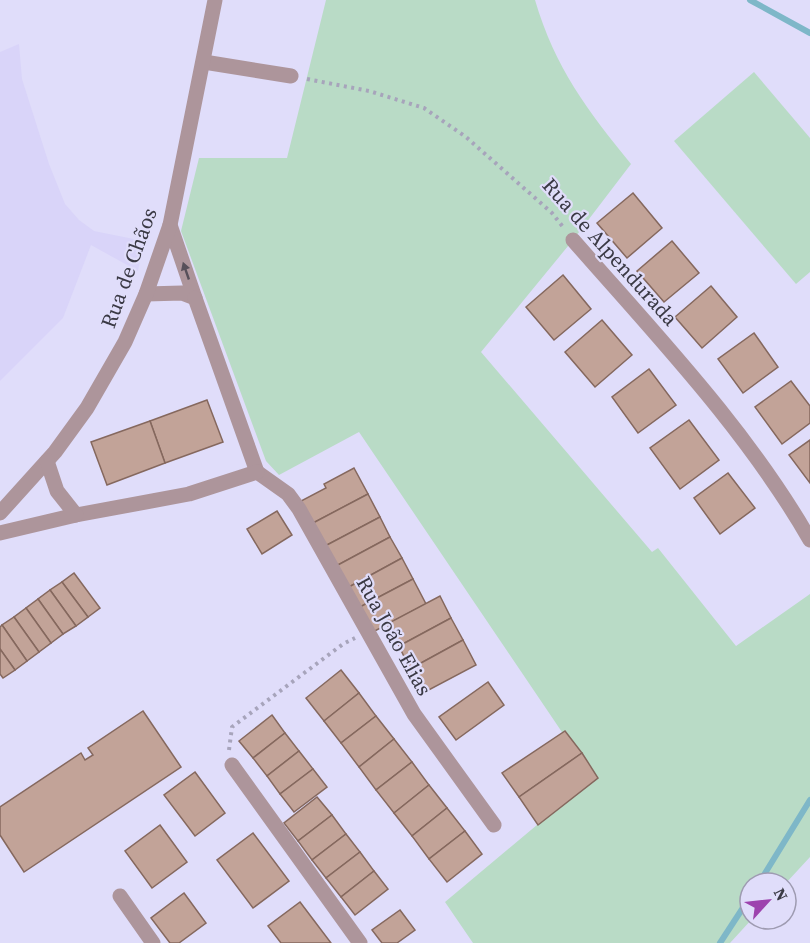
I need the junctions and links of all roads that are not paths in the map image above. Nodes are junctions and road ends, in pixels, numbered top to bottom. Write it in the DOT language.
graph roads {
  1 [pos="215,0"];
  2 [pos="204,62"];
  3 [pos="291,76"];
  4 [pos="170,225"];
  5 [pos="573,240"];
  6 [pos="146,294"];
  7 [pos="195,298"];
  8 [pos="47,461"];
  9 [pos="257,472"];
  10 [pos="0,513"];
  11 [pos="76,514"];
  12 [pos="808,532"];
  13 [pos="0,533"];
  14 [pos="232,765"];
  15 [pos="494,825"];
  16 [pos="120,896"];
  17 [pos="153,943"];
  18 [pos="360,943"];
  1 -- 2 [label="street, Rua de Chãos"];
  2 -- 3 [label="street"];
  2 -- 4 [label="street, Rua de Chãos"];
  4 -- 6 [label="street, Rua de Chãos"];
  7 -- 4 [label="street, one-way"];
  5 -- 12 [label="street, Rua de Alpendurada"];
  6 -- 7 [label="street"];
  6 -- 8 [label="street, Rua de Chãos"];
  7 -- 9 [label="street"];
  8 -- 10 [label="street, Rua de Chãos"];
  8 -- 11 [label="street"];
  9 -- 11 [label="street"];
  9 -- 15 [label="street, Rua João Elias"];
  11 -- 13 [label="street"];
  14 -- 18 [label="street"];
  16 -- 17 [label="street"];
}
